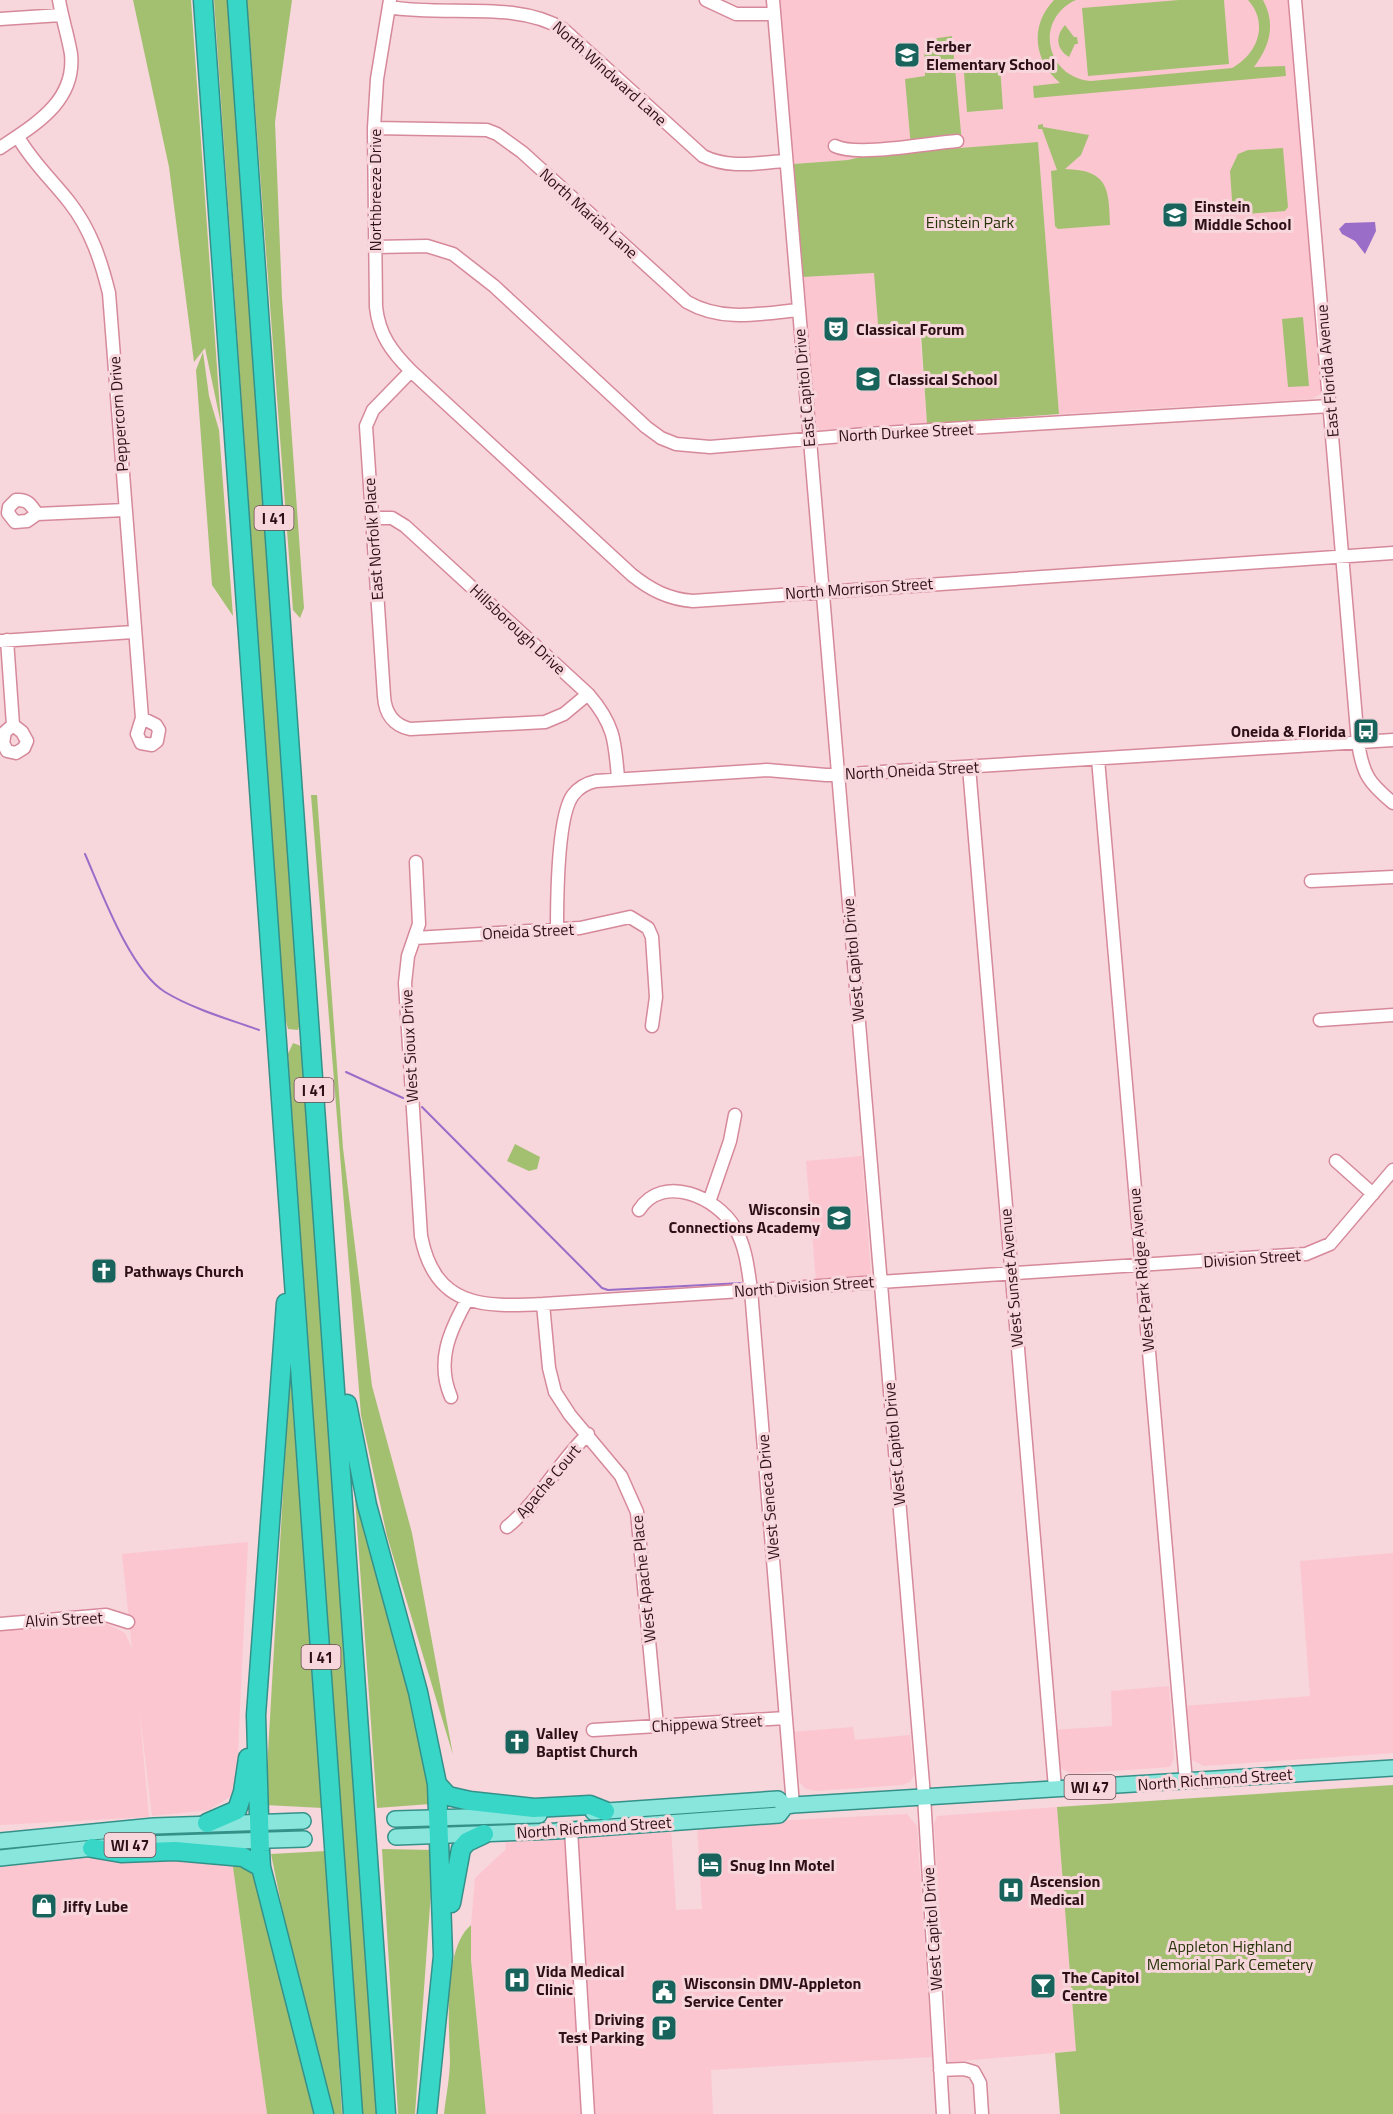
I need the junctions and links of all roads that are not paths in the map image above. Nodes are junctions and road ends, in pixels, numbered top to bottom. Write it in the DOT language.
graph roads {
  1 [pos="59,0"];
  2 [pos="203,0"];
  3 [pos="237,0"];
  4 [pos="706,0"];
  5 [pos="773,0"];
  6 [pos="1295,0"];
  7 [pos="389,4"];
  8 [pos="774,14"];
  9 [pos="62,15"];
  10 [pos="0,20"];
  11 [pos="374,128"];
  12 [pos="18,137"];
  13 [pos="957,141"];
  14 [pos="835,146"];
  15 [pos="0,148"];
  16 [pos="785,161"];
  17 [pos="375,247"];
  18 [pos="798,310"];
  19 [pos="411,371"];
  20 [pos="1330,406"];
  21 [pos="809,438"];
  22 [pos="125,510"];
  23 [pos="37,514"];
  24 [pos="372,518"];
  25 [pos="1393,553"];
  26 [pos="1342,557"];
  27 [pos="822,590"];
  28 [pos="134,632"];
  29 [pos="4,641"];
  30 [pos="588,694"];
  31 [pos="142,718"];
  32 [pos="13,725"];
  33 [pos="1393,740"];
  34 [pos="1358,743"];
  35 [pos="1098,759"];
  36 [pos="969,767"];
  37 [pos="837,775"];
  38 [pos="618,778"];
  39 [pos="1393,803"];
  40 [pos="416,862"];
  41 [pos="1393,877"];
  42 [pos="1311,881"];
  43 [pos="557,929"];
  44 [pos="415,938"];
  45 [pos="1393,1015"];
  46 [pos="1320,1020"];
  47 [pos="652,1026"];
  48 [pos="735,1115"];
  49 [pos="1336,1161"];
  50 [pos="1393,1170"];
  51 [pos="1373,1194"];
  52 [pos="289,1199"];
  53 [pos="709,1202"];
  54 [pos="639,1210"];
  55 [pos="1140,1265"];
  56 [pos="1010,1273"];
  57 [pos="880,1281"];
  58 [pos="751,1290"];
  59 [pos="467,1300"];
  60 [pos="543,1304"];
  61 [pos="331,1321"];
  62 [pos="451,1397"];
  63 [pos="591,1439"];
  64 [pos="507,1527"];
  65 [pos="128,1622"];
  66 [pos="0,1624"];
  67 [pos="256,1715"];
  68 [pos="785,1718"];
  69 [pos="657,1726"];
  70 [pos="593,1730"];
  71 [pos="1393,1768"];
  72 [pos="1186,1782"];
  73 [pos="437,1784"];
  74 [pos="1055,1788"];
  75 [pos="924,1796"];
  76 [pos="790,1806"];
  77 [pos="605,1811"];
  78 [pos="395,1819"];
  79 [pos="303,1821"];
  80 [pos="259,1822"];
  81 [pos="207,1823"];
  82 [pos="440,1826"];
  83 [pos="571,1830"];
  84 [pos="484,1834"];
  85 [pos="396,1837"];
  86 [pos="304,1839"];
  87 [pos="260,1840"];
  88 [pos="0,1841"];
  89 [pos="92,1848"];
  90 [pos="0,1858"];
  91 [pos="261,1867"];
  92 [pos="443,1956"];
  93 [pos="940,2070"];
  94 [pos="324,2114"];
  95 [pos="353,2114"];
  96 [pos="386,2114"];
  97 [pos="427,2114"];
  98 [pos="588,2114"];
  99 [pos="943,2114"];
  100 [pos="982,2114"];
  1 -- 9 [label="street"];
  2 -- 52 [label="highway, I 41"];
  3 -- 61 [label="highway, I 41"];
  4 -- 8 [label="street"];
  5 -- 8 [label="street, East Capitol Drive"];
  6 -- 20 [label="street, East Florida Avenue"];
  7 -- 11 [label="street, Northbreeze Drive"];
  7 -- 16 [label="street, North Windward Lane"];
  8 -- 16 [label="street, East Capitol Drive"];
  9 -- 10 [label="street"];
  9 -- 12 [label="street"];
  11 -- 17 [label="street, Northbreeze Drive"];
  11 -- 18 [label="street, North Mariah Lane"];
  12 -- 15 [label="street"];
  12 -- 22 [label="street, Peppercorn Drive"];
  13 -- 14 [label="street"];
  16 -- 18 [label="street, East Capitol Drive"];
  17 -- 19 [label="street, Northbreeze Drive"];
  17 -- 21 [label="street, North Durkee Street"];
  18 -- 21 [label="street, East Capitol Drive"];
  19 -- 24 [label="street, East Norfolk Place"];
  19 -- 27 [label="street, North Morrison Street"];
  20 -- 21 [label="street, North Durkee Street"];
  20 -- 26 [label="street, East Florida Avenue"];
  21 -- 27 [label="street, East Capitol Drive"];
  22 -- 23 [label="street"];
  22 -- 28 [label="street, Peppercorn Drive"];
  24 -- 30 [label="street, Hillsborough Drive"];
  24 -- 30 [label="street, East Norfolk Place"];
  25 -- 26 [label="street, North Morrison Street"];
  26 -- 27 [label="street, North Morrison Street"];
  26 -- 34 [label="street, East Florida Avenue"];
  27 -- 37 [label="street, East Capitol Drive"];
  28 -- 29 [label="street"];
  28 -- 31 [label="street, Peppercorn Drive"];
  29 -- 32 [label="street"];
  30 -- 38 [label="street, Hillsborough Drive"];
  33 -- 34 [label="street, North Oneida Street"];
  34 -- 35 [label="street, North Oneida Street"];
  34 -- 39 [label="street, East Florida Avenue"];
  35 -- 36 [label="street, North Oneida Street"];
  35 -- 55 [label="street, West Park Ridge Avenue"];
  36 -- 37 [label="street, North Oneida Street"];
  36 -- 56 [label="street, West Sunset Avenue"];
  37 -- 38 [label="street, North Oneida Street"];
  37 -- 57 [label="street, West Capitol Drive"];
  38 -- 43 [label="street, North Oneida Street"];
  40 -- 44 [label="street, West Sioux Drive"];
  41 -- 42 [label="street"];
  43 -- 44 [label="street, Oneida Street"];
  43 -- 47 [label="street, Oneida Street"];
  44 -- 59 [label="street, West Sioux Drive"];
  45 -- 46 [label="street"];
  48 -- 53 [label="street"];
  49 -- 51 [label="street"];
  50 -- 51 [label="street, Division Street"];
  51 -- 55 [label="street, Division Street"];
  52 -- 67 [label="highway"];
  52 -- 95 [label="highway, I 41"];
  53 -- 54 [label="street"];
  53 -- 58 [label="street, West Seneca Drive"];
  55 -- 56 [label="street, North Division Street"];
  55 -- 72 [label="street, West Park Ridge Avenue"];
  56 -- 57 [label="street, North Division Street"];
  56 -- 74 [label="street, West Sunset Avenue"];
  57 -- 58 [label="street, North Division Street"];
  57 -- 75 [label="street, West Capitol Drive"];
  58 -- 60 [label="street, North Division Street"];
  58 -- 68 [label="street, West Seneca Drive"];
  59 -- 60 [label="street, North Division Street"];
  59 -- 62 [label="street"];
  60 -- 63 [label="street, West Apache Place"];
  61 -- 73 [label="highway"];
  61 -- 96 [label="highway, I 41"];
  63 -- 64 [label="street, Apache Court"];
  63 -- 69 [label="street, West Apache Place"];
  65 -- 66 [label="street, Alvin Street"];
  67 -- 80 [label="highway"];
  67 -- 81 [label="highway"];
  68 -- 69 [label="street, Chippewa Street"];
  68 -- 76 [label="street, West Seneca Drive"];
  69 -- 70 [label="street, Chippewa Street"];
  71 -- 72 [label="main road, North Richmond Street / WI 47"];
  72 -- 74 [label="main road, North Richmond Street / WI 47"];
  73 -- 77 [label="highway"];
  73 -- 82 [label="highway"];
  74 -- 75 [label="main road, North Richmond Street / WI 47"];
  75 -- 76 [label="main road, North Richmond Street / WI 47"];
  75 -- 93 [label="street, West Capitol Drive"];
  76 -- 77 [label="main road, North Richmond Street / WI 47"];
  76 -- 83 [label="main road, North Richmond Street / WI 47"];
  77 -- 82 [label="main road, North Richmond Street / WI 47"];
  78 -- 82 [label="main road, North Richmond Street / WI 47"];
  79 -- 80 [label="main road, WI 47"];
  80 -- 81 [label="main road, WI 47"];
  80 -- 87 [label="highway"];
  81 -- 88 [label="main road, WI 47"];
  82 -- 84 [label="main road, North Richmond Street / WI 47"];
  82 -- 85 [label="main road, North Richmond Street / WI 47"];
  82 -- 92 [label="highway"];
  83 -- 84 [label="main road, North Richmond Street / WI 47"];
  83 -- 98 [label="street"];
  84 -- 92 [label="highway"];
  86 -- 87 [label="main road, WI 47"];
  87 -- 89 [label="main road, WI 47"];
  87 -- 91 [label="highway"];
  89 -- 90 [label="main road, WI 47"];
  89 -- 91 [label="highway"];
  91 -- 94 [label="highway"];
  92 -- 97 [label="highway"];
  93 -- 99 [label="street, West Capitol Drive"];
  93 -- 100 [label="street"];
}
